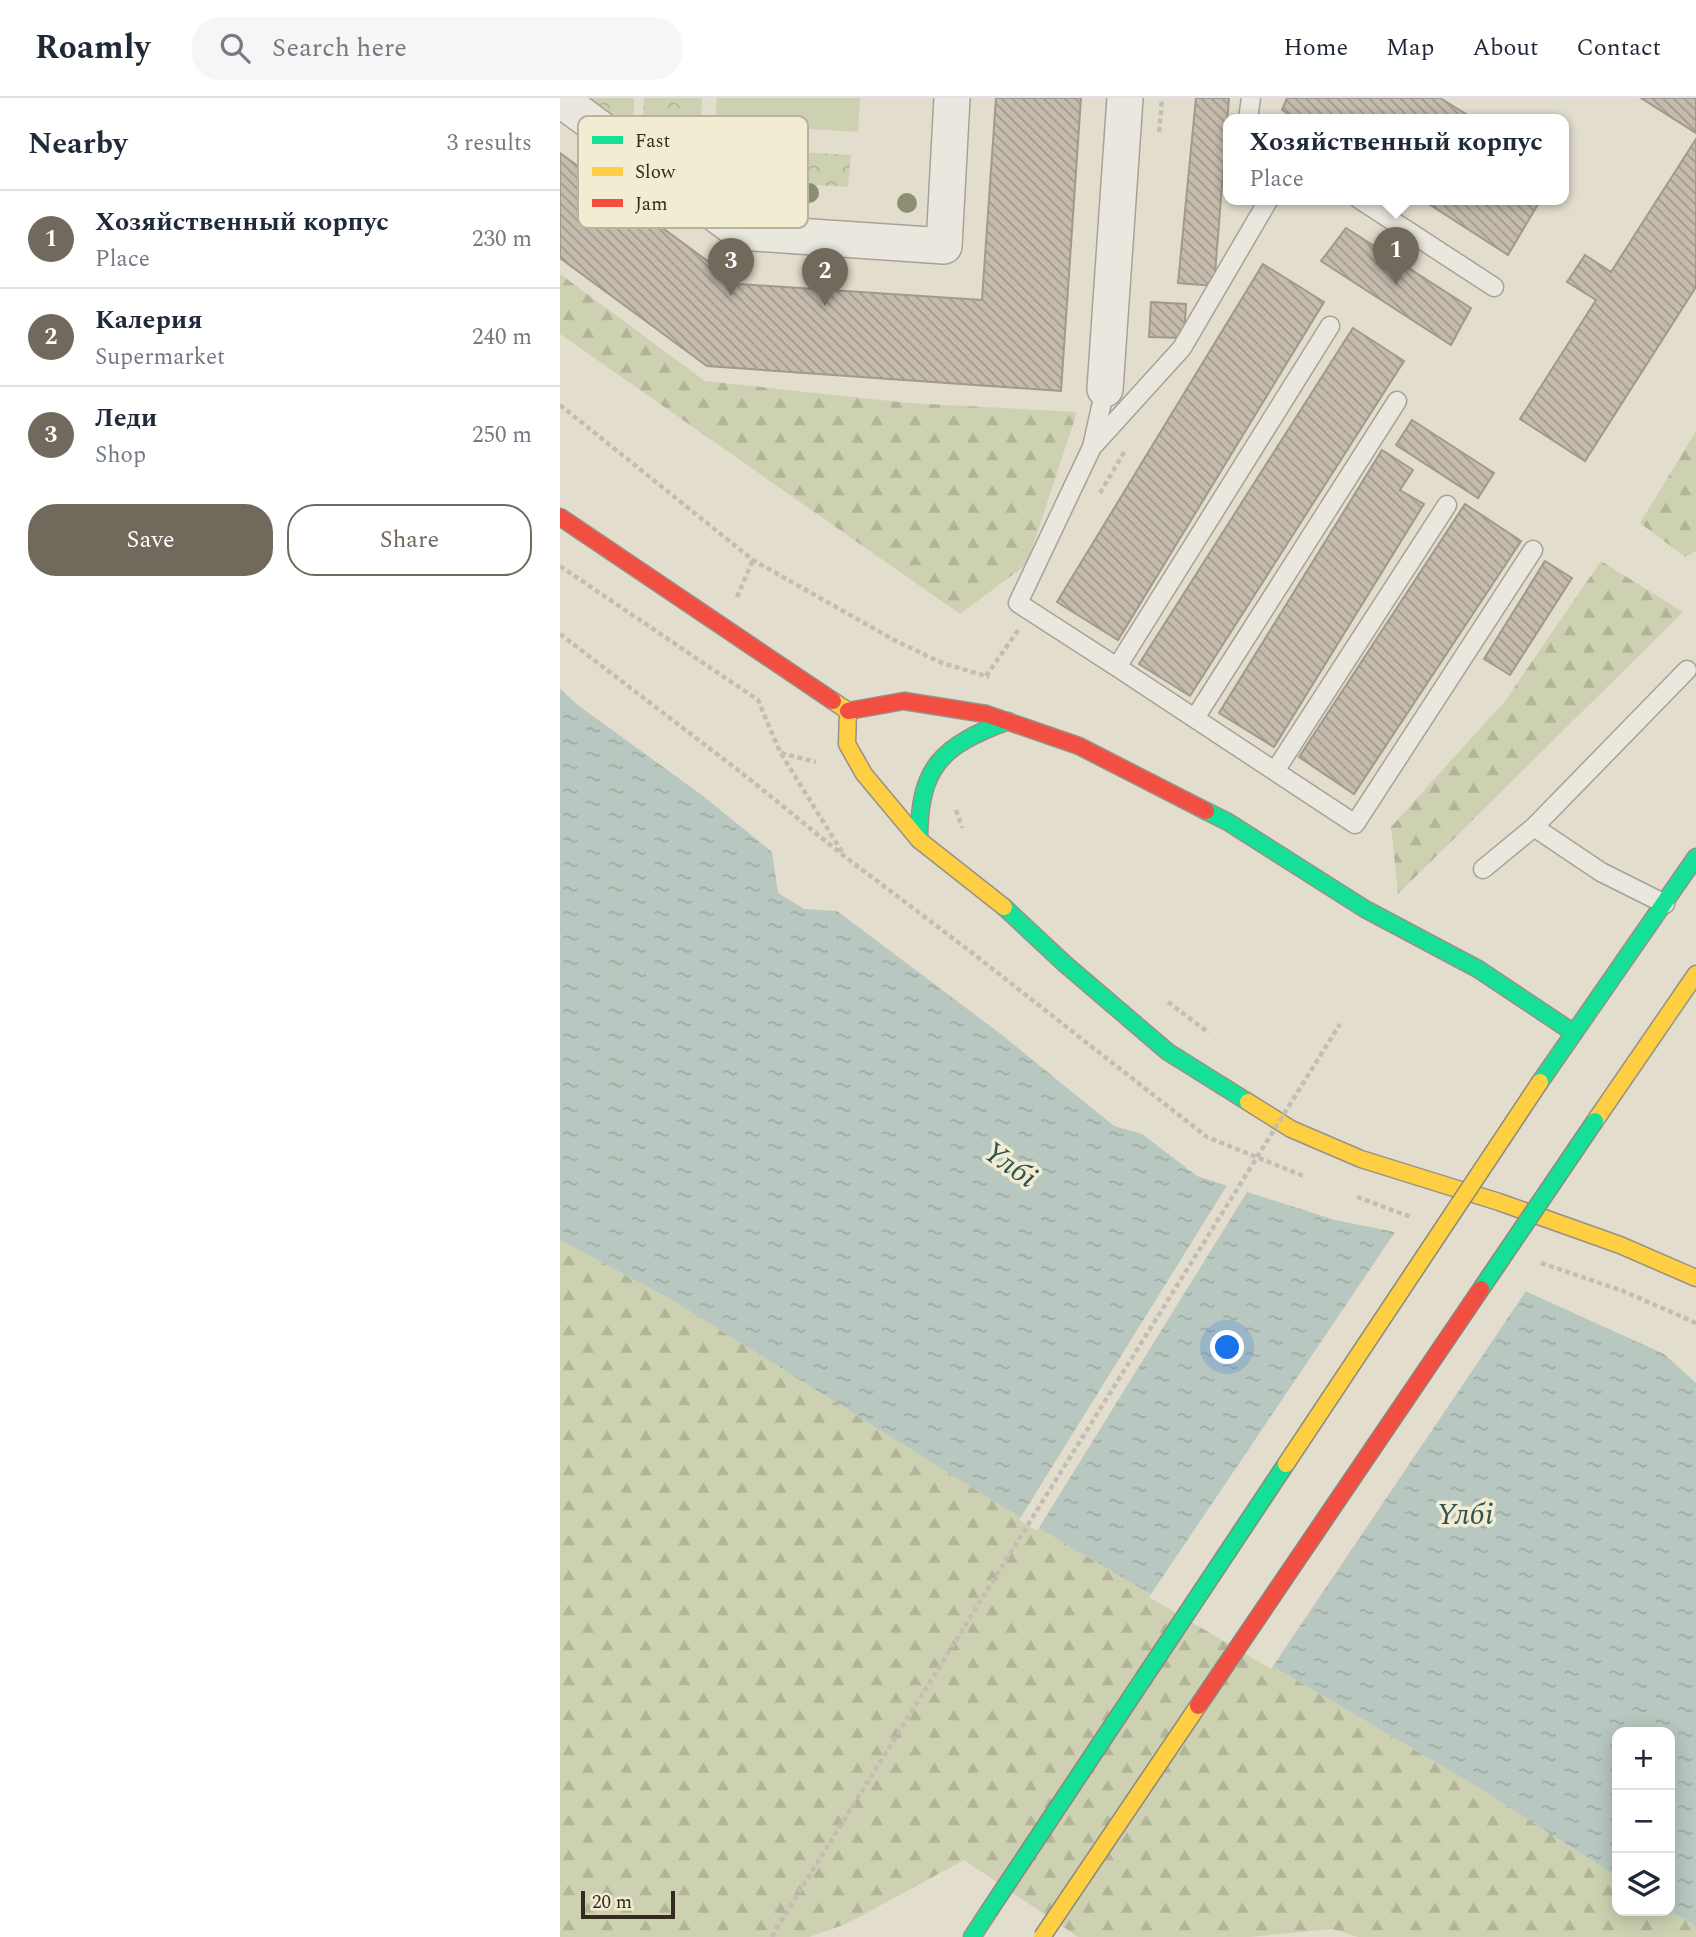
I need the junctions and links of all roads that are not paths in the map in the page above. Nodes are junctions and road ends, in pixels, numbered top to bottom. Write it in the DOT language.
graph roads {
  1 [pos="952,98"];
  2 [pos="1125,98"];
  3 [pos="560,99"];
  4 [pos="583,116"];
  5 [pos="1262,205"];
  6 [pos="1368,205"];
  7 [pos="735,228"];
  8 [pos="1494,287"];
  9 [pos="1330,326"];
  10 [pos="1104,389"];
  11 [pos="1397,401"];
  12 [pos="1092,447"];
  13 [pos="1447,505"];
  14 [pos="560,517"];
  15 [pos="1533,550"];
  16 [pos="1117,667"];
  17 [pos="1687,670"];
  18 [pos="848,711"];
  19 [pos="1195,718"];
  20 [pos="1008,721"];
  21 [pos="1275,771"];
  22 [pos="1534,827"];
  23 [pos="919,840"];
  24 [pos="1696,857"];
  25 [pos="1483,869"];
  26 [pos="1665,904"];
  27 [pos="1696,974"];
  28 [pos="1574,1034"];
  29 [pos="1696,1278"];
  30 [pos="985,1916"];
  31 [pos="955,1937"];
  32 [pos="972,1937"];
  33 [pos="1042,1937"];
  1 -- 7 [label="street"];
  2 -- 10 [label="street"];
  3 -- 4 [label="street"];
  5 -- 12 [label="lane"];
  6 -- 8 [label="lane"];
  9 -- 16 [label="lane"];
  10 -- 12 [label="lane"];
  11 -- 19 [label="lane"];
  12 -- 16 [label="lane"];
  13 -- 21 [label="lane"];
  14 -- 18 [label="main road"];
  15 -- 21 [label="lane"];
  16 -- 19 [label="lane"];
  17 -- 22 [label="lane"];
  18 -- 20 [label="main road"];
  18 -- 23 [label="main road"];
  19 -- 21 [label="lane"];
  20 -- 23 [label="main road"];
  20 -- 28 [label="main road"];
  22 -- 25 [label="lane"];
  22 -- 26 [label="lane"];
  23 -- 29 [label="main road"];
  24 -- 26 [label="main road"];
  26 -- 28 [label="main road"];
  27 -- 33 [label="main road, bridge"];
  28 -- 30 [label="main road, bridge"];
  30 -- 31 [label="main road"];
  30 -- 32 [label="main road"];
}
